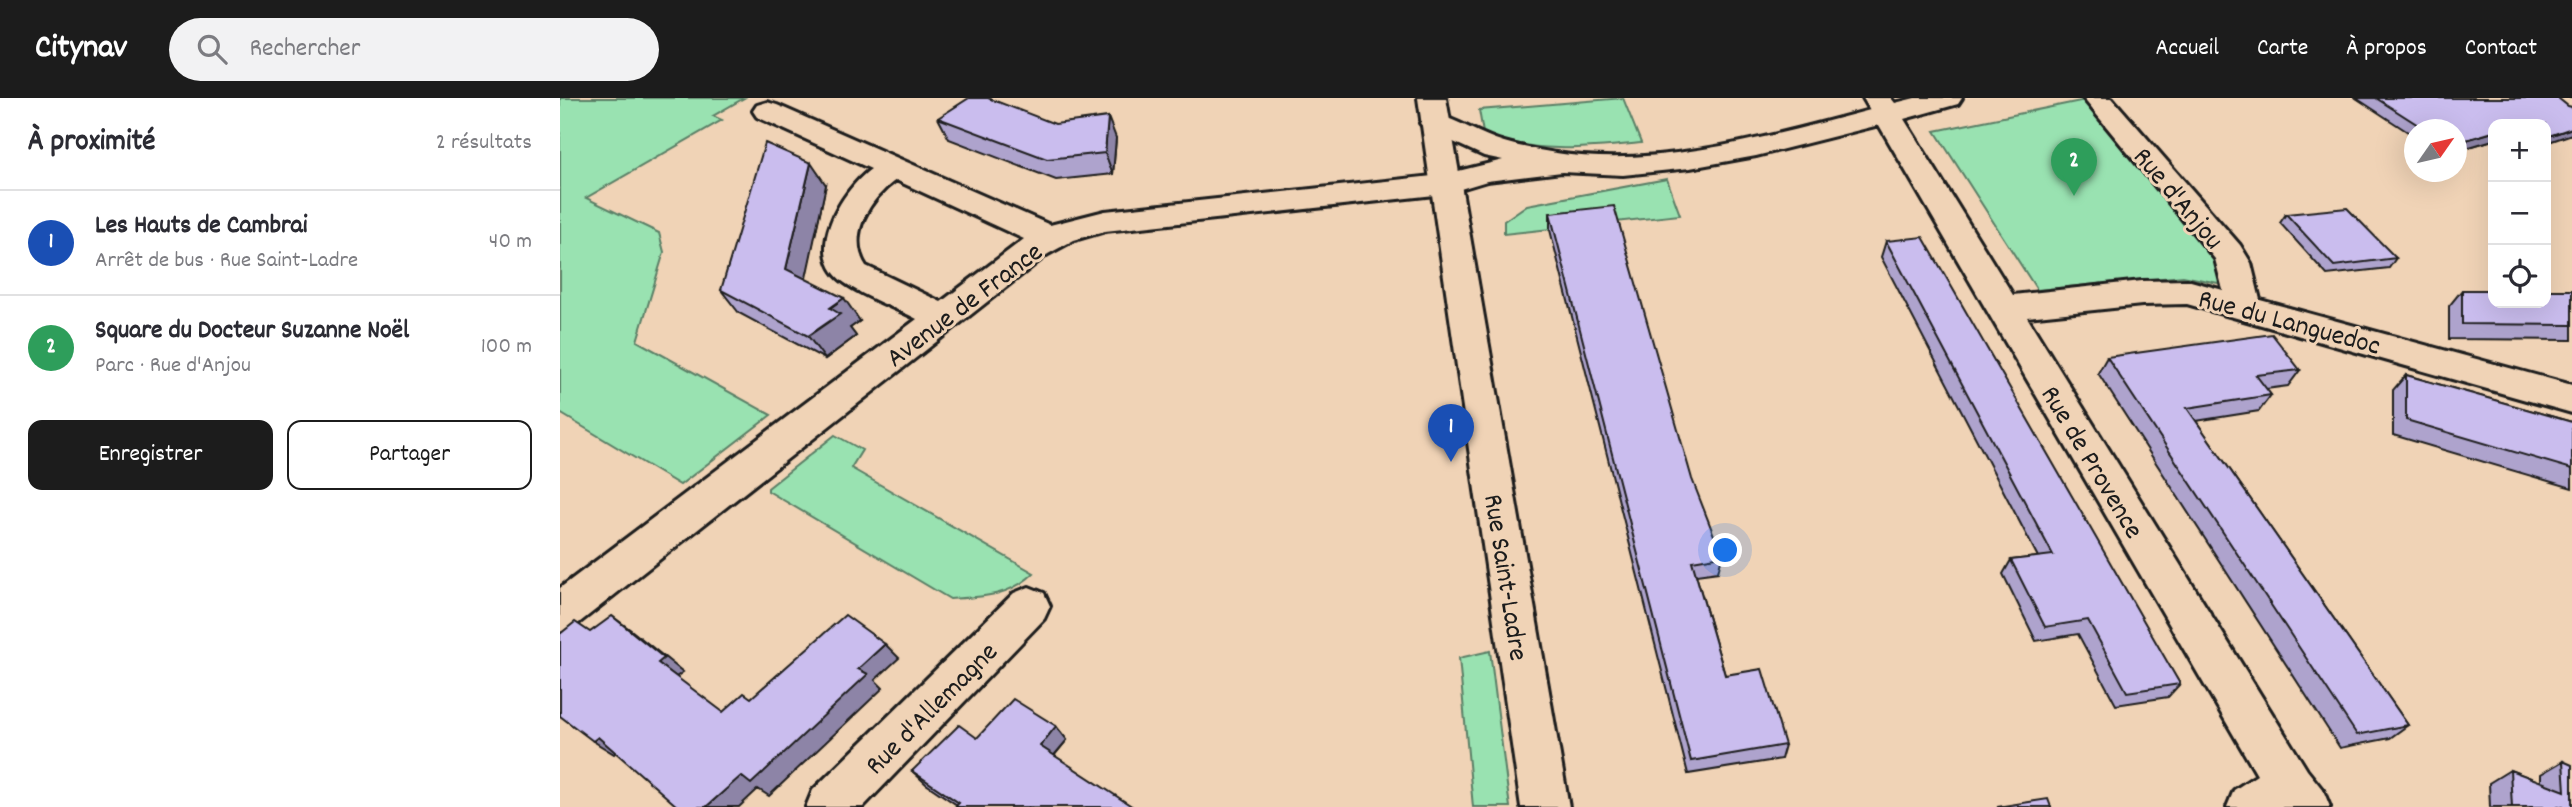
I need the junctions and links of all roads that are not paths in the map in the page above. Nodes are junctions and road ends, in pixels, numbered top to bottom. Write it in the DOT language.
graph roads {
  1 [pos="1948,98"];
  2 [pos="2097,98"];
  3 [pos="2557,98"];
  4 [pos="1882,106"];
  5 [pos="2572,107"];
  6 [pos="1433,110"];
  7 [pos="767,111"];
  8 [pos="1569,162"];
  9 [pos="1642,164"];
  10 [pos="892,168"];
  11 [pos="1446,194"];
  12 [pos="1050,238"];
  13 [pos="2244,306"];
  14 [pos="2002,308"];
  15 [pos="943,317"];
  16 [pos="2572,399"];
  17 [pos="1029,606"];
  18 [pos="560,613"];
  19 [pos="2282,800"];
  20 [pos="831,807"];
  21 [pos="1545,807"];
  1 -- 4 [label="street"];
  2 -- 13 [label="street, Rue d'Anjou"];
  3 -- 5 [label="street"];
  4 -- 9 [label="street"];
  4 -- 14 [label="street, Rue de Provence"];
  6 -- 8 [label="street"];
  6 -- 11 [label="street, Rue Saint-Ladre"];
  7 -- 10 [label="street"];
  8 -- 9 [label="street"];
  8 -- 11 [label="street"];
  9 -- 11 [label="street"];
  10 -- 12 [label="street"];
  10 -- 15 [label="street"];
  11 -- 12 [label="street, Avenue de France"];
  11 -- 21 [label="street, Rue Saint-Ladre"];
  12 -- 15 [label="street, Avenue de France"];
  13 -- 14 [label="street, Rue du Languedoc"];
  13 -- 16 [label="street, Rue du Languedoc"];
  14 -- 19 [label="street, Rue de Provence"];
  15 -- 18 [label="street, Avenue de France"];
  17 -- 20 [label="street, Rue d'Allemagne"];
}
